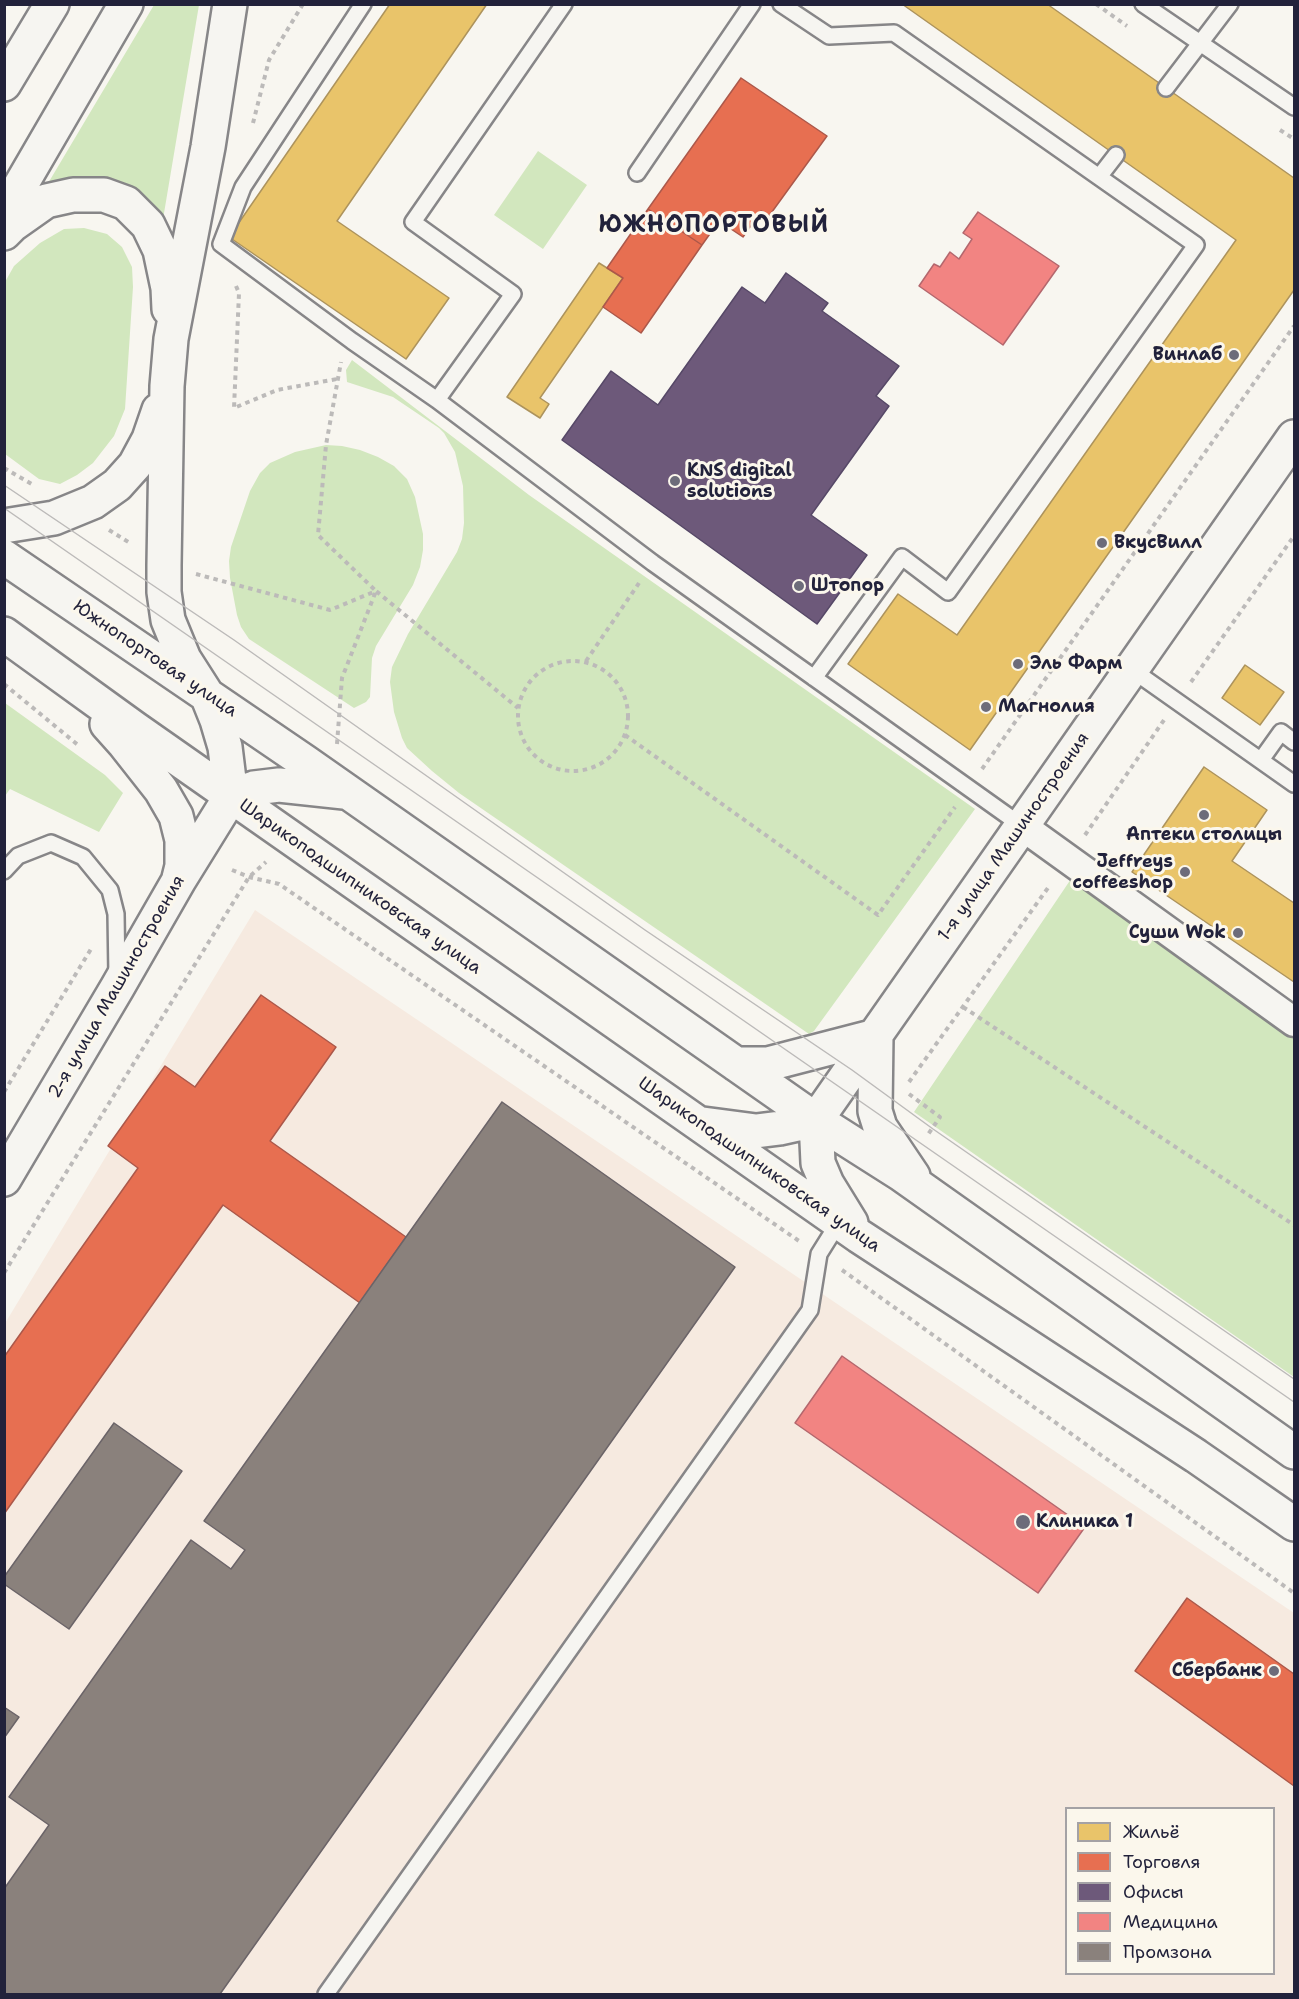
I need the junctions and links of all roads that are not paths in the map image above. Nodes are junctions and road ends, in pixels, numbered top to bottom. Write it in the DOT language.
graph roads {
  1 [pos="52,4"];
  2 [pos="126,4"];
  3 [pos="230,4"];
  4 [pos="363,4"];
  5 [pos="564,4"];
  6 [pos="752,4"];
  7 [pos="781,4"];
  8 [pos="1143,4"];
  9 [pos="1230,4"];
  10 [pos="1201,43"];
  11 [pos="4,84"];
  12 [pos="1166,88"];
  13 [pos="1294,106"];
  14 [pos="1116,155"];
  15 [pos="637,173"];
  16 [pos="1099,177"];
  17 [pos="4,214"];
  18 [pos="4,233"];
  19 [pos="171,339"];
  20 [pos="167,386"];
  21 [pos="437,400"];
  22 [pos="1294,437"];
  23 [pos="4,526"];
  24 [pos="4,557"];
  25 [pos="4,634"];
  26 [pos="1131,669"];
  27 [pos="63,677"];
  28 [pos="814,678"];
  29 [pos="207,694"];
  30 [pos="1294,742"];
  31 [pos="1261,760"];
  32 [pos="1294,784"];
  33 [pos="348,792"];
  34 [pos="231,796"];
  35 [pos="1022,826"];
  36 [pos="4,871"];
  37 [pos="179,880"];
  38 [pos="117,988"];
  39 [pos="1294,1022"];
  40 [pos="876,1036"];
  41 [pos="736,1064"];
  42 [pos="816,1120"];
  43 [pos="698,1124"];
  44 [pos="5,1174"];
  45 [pos="925,1192"];
  46 [pos="849,1229"];
  47 [pos="1294,1452"];
  48 [pos="1294,1524"];
  49 [pos="326,1995"];
  1 -- 11 [label="main road"];
  2 -- 17 [label="main road"];
  3 -- 19 [label="main road"];
  4 -- 21 [label="lane"];
  5 -- 21 [label="lane"];
  6 -- 15 [label="lane"];
  7 -- 16 [label="lane"];
  8 -- 10 [label="lane"];
  9 -- 10 [label="lane"];
  10 -- 12 [label="lane"];
  10 -- 13 [label="lane"];
  14 -- 16 [label="lane"];
  16 -- 28 [label="lane"];
  18 -- 19 [label="main road"];
  19 -- 20 [label="main road"];
  20 -- 23 [label="main road"];
  20 -- 29 [label="main road"];
  21 -- 28 [label="lane"];
  22 -- 26 [label="main road, 1-я улица Машиностроения"];
  24 -- 29 [label="main road, Южнопортовая улица"];
  25 -- 27 [label="main road"];
  26 -- 31 [label="lane"];
  26 -- 35 [label="main road, 1-я улица Машиностроения"];
  27 -- 34 [label="main road"];
  27 -- 37 [label="main road"];
  28 -- 35 [label="lane"];
  29 -- 33 [label="main road, Южнопортовая улица"];
  29 -- 34 [label="main road"];
  30 -- 31 [label="lane"];
  31 -- 32 [label="lane"];
  33 -- 34 [label="main road"];
  33 -- 41 [label="main road"];
  34 -- 37 [label="main road, 2-я улица Машиностроения"];
  34 -- 43 [label="main road, Шарикоподшипниковская улица"];
  35 -- 39 [label="street"];
  35 -- 40 [label="main road, 1-я улица Машиностроения"];
  36 -- 38 [label="lane"];
  37 -- 38 [label="main road, 2-я улица Машиностроения"];
  38 -- 44 [label="main road, 2-я улица Машиностроения"];
  40 -- 41 [label="main road"];
  40 -- 42 [label="main road, 1-я улица Машиностроения"];
  40 -- 45 [label="main road"];
  41 -- 42 [label="main road"];
  42 -- 43 [label="main road"];
  42 -- 45 [label="main road"];
  42 -- 46 [label="main road"];
  43 -- 46 [label="main road, Шарикоподшипниковская улица"];
  45 -- 47 [label="main road"];
  46 -- 48 [label="main road, Шарикоподшипниковская улица"];
  46 -- 49 [label="lane"];
}
